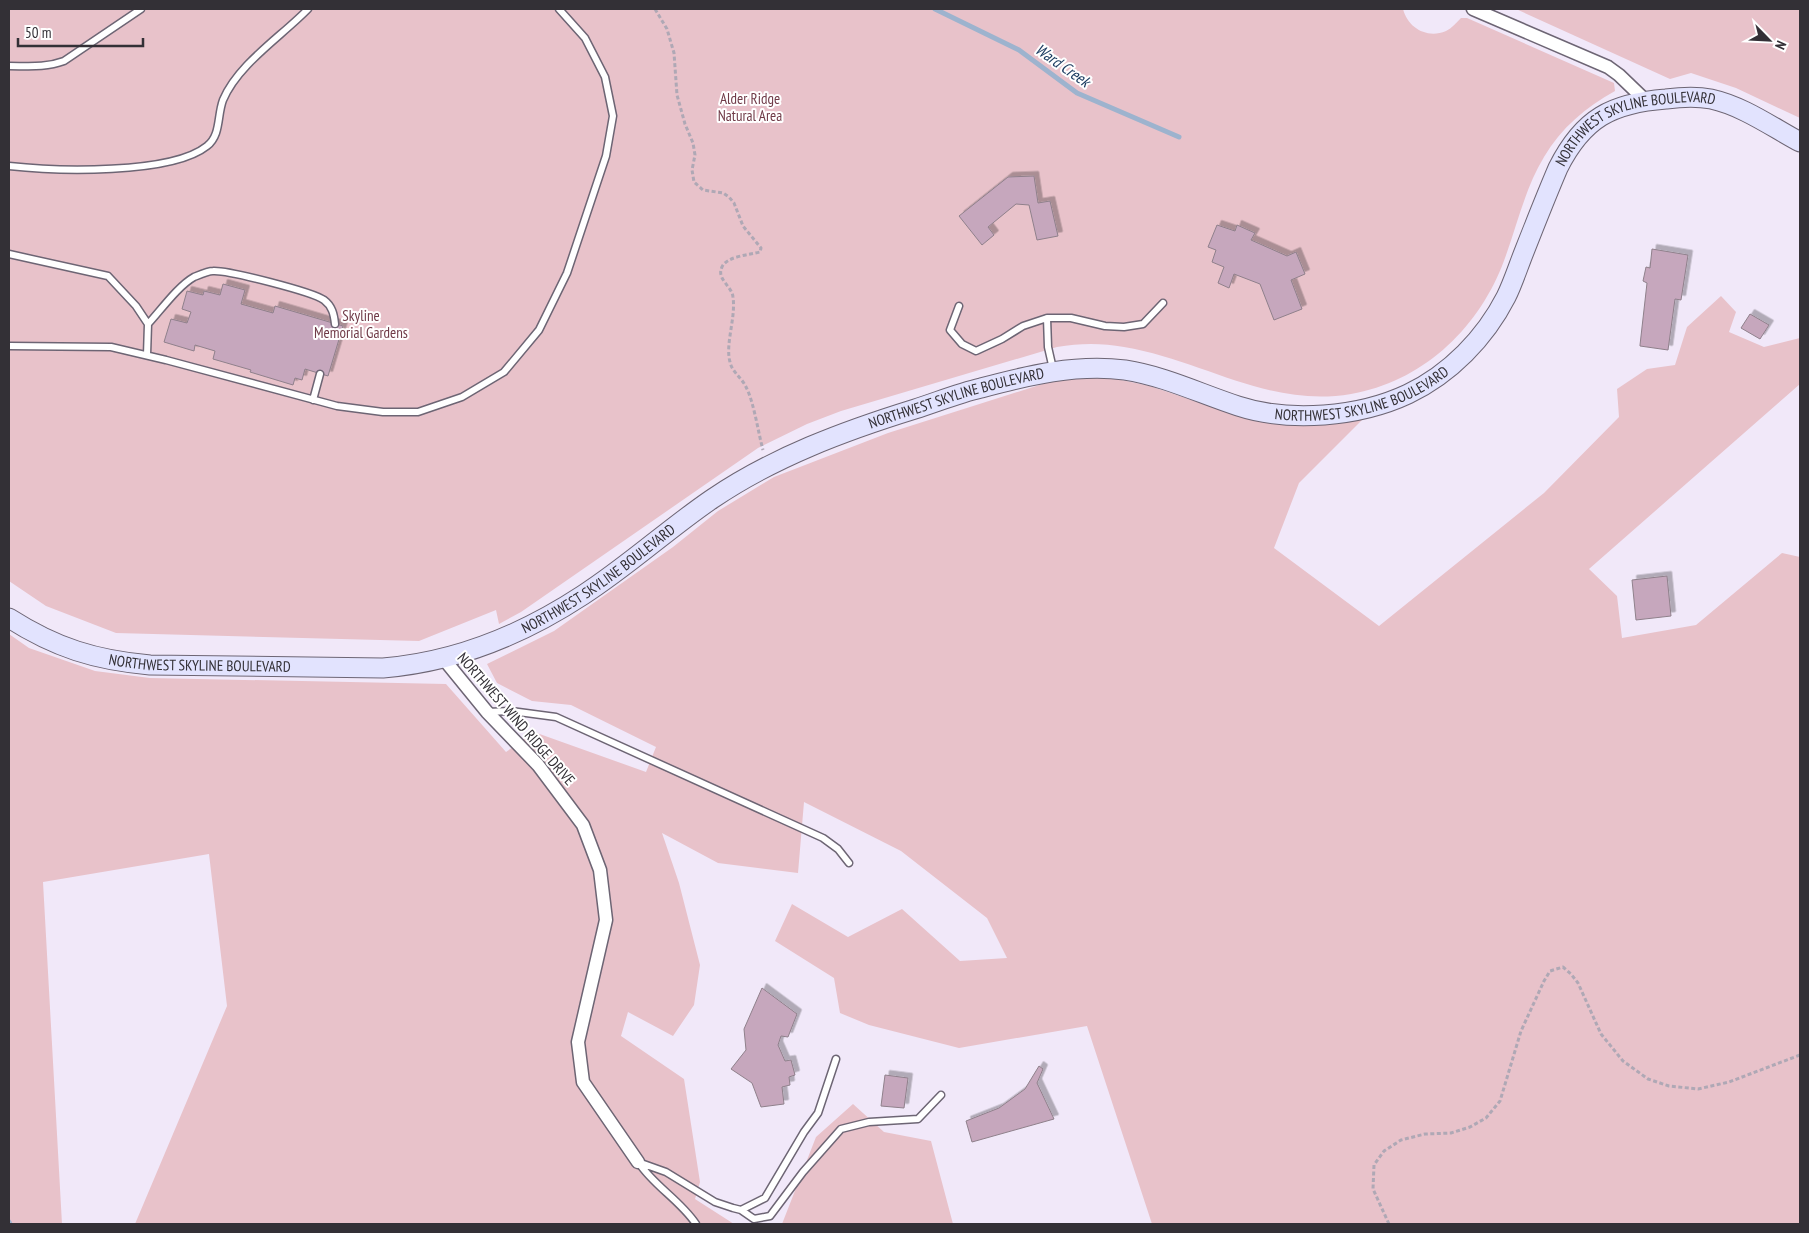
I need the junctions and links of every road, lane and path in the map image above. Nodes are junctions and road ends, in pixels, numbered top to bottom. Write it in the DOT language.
graph roads {
  1 [pos="141,9"];
  2 [pos="308,9"];
  3 [pos="559,9"];
  4 [pos="655,9"];
  5 [pos="1473,9"];
  6 [pos="9,66"];
  7 [pos="1645,100"];
  8 [pos="1800,142"];
  9 [pos="9,166"];
  10 [pos="9,254"];
  11 [pos="1163,303"];
  12 [pos="958,306"];
  13 [pos="1048,318"];
  14 [pos="148,324"];
  15 [pos="335,324"];
  16 [pos="9,346"];
  17 [pos="147,355"];
  18 [pos="1054,370"];
  19 [pos="320,374"];
  20 [pos="312,400"];
  21 [pos="769,466"];
  22 [pos="9,618"];
  23 [pos="443,658"];
  24 [pos="487,712"];
  25 [pos="849,862"];
  26 [pos="1800,1055"];
  27 [pos="836,1059"];
  28 [pos="941,1095"];
  29 [pos="638,1162"];
  30 [pos="741,1210"];
  31 [pos="690,1215"];
  32 [pos="688,1224"];
  33 [pos="696,1224"];
  34 [pos="1389,1224"];
  1 -- 6 [label="lane"];
  2 -- 9 [label="lane"];
  3 -- 20 [label="lane"];
  4 -- 21 [label="path"];
  5 -- 7 [label="street"];
  7 -- 8 [label="main road, NORTHWEST SKYLINE BOULEVARD"];
  7 -- 18 [label="main road, NORTHWEST SKYLINE BOULEVARD"];
  10 -- 14 [label="lane"];
  11 -- 13 [label="lane"];
  12 -- 13 [label="lane"];
  13 -- 18 [label="lane"];
  14 -- 15 [label="lane"];
  14 -- 17 [label="lane"];
  16 -- 17 [label="lane"];
  17 -- 20 [label="lane"];
  18 -- 21 [label="main road, NORTHWEST SKYLINE BOULEVARD"];
  19 -- 20 [label="lane"];
  21 -- 23 [label="main road, NORTHWEST SKYLINE BOULEVARD"];
  22 -- 23 [label="main road, NORTHWEST SKYLINE BOULEVARD"];
  23 -- 24 [label="street, NORTHWEST WIND RIDGE DRIVE"];
  24 -- 25 [label="lane"];
  24 -- 29 [label="street, NORTHWEST WIND RIDGE DRIVE"];
  26 -- 34 [label="path"];
  27 -- 30 [label="lane"];
  28 -- 30 [label="lane"];
  29 -- 30 [label="lane"];
  29 -- 31 [label="lane"];
  31 -- 32 [label="lane"];
  31 -- 33 [label="lane"];
}
